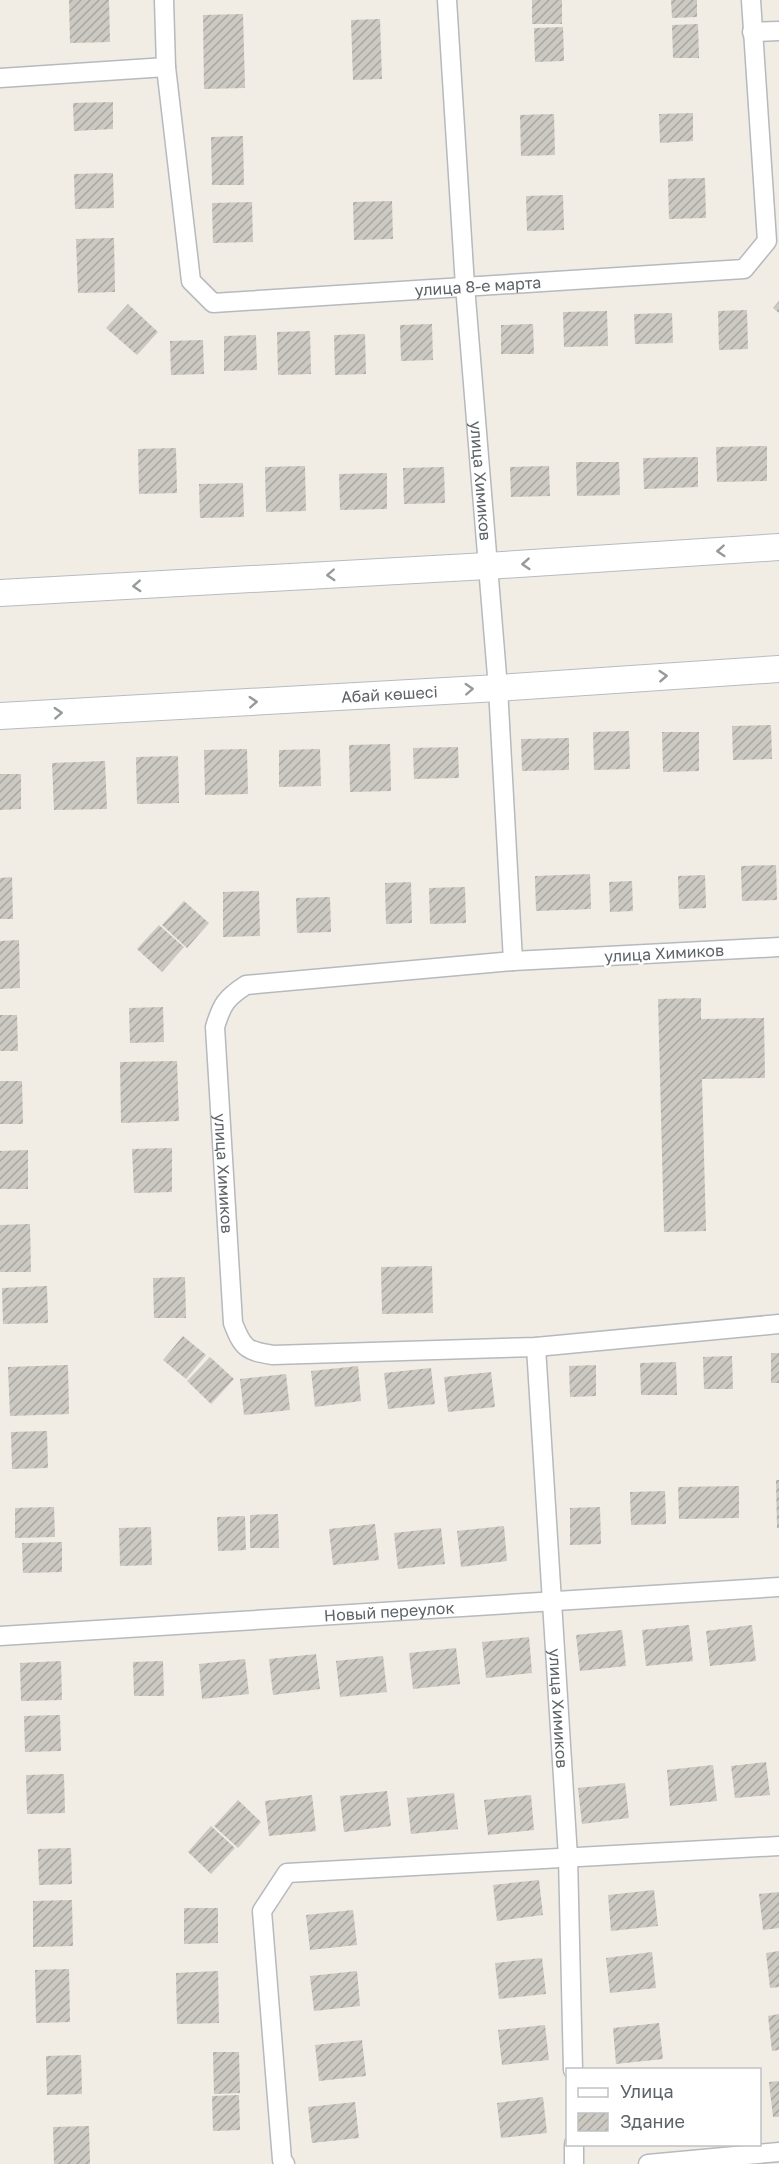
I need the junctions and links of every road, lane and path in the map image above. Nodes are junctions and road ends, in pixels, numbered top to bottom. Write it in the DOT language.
graph roads {
  1 [pos="164,0"];
  2 [pos="447,0"];
  3 [pos="751,0"];
  4 [pos="779,31"];
  5 [pos="752,32"];
  6 [pos="166,67"];
  7 [pos="0,78"];
  8 [pos="465,286"];
  9 [pos="779,547"];
  10 [pos="487,566"];
  11 [pos="0,593"];
  12 [pos="779,669"];
  13 [pos="498,688"];
  14 [pos="0,716"];
  15 [pos="779,947"];
  16 [pos="513,961"];
  17 [pos="779,1324"];
  18 [pos="536,1347"];
  19 [pos="779,1587"];
  20 [pos="551,1601"];
  21 [pos="0,1636"];
  22 [pos="779,1846"];
  23 [pos="568,1857"];
  24 [pos="573,2068"];
  25 [pos="574,2146"];
  26 [pos="779,2152"];
  27 [pos="285,2164"];
  28 [pos="574,2164"];
  29 [pos="648,2164"];
  1 -- 6 [label="street, улица 8-е марта"];
  2 -- 8 [label="street, улица Химиков"];
  3 -- 5 [label="street, улица 8-е марта"];
  4 -- 5 [label="street"];
  5 -- 8 [label="street, улица 8-е марта"];
  6 -- 7 [label="street"];
  6 -- 8 [label="street, улица 8-е марта"];
  8 -- 10 [label="street, улица Химиков"];
  9 -- 10 [label="street, one-way"];
  10 -- 11 [label="street, one-way"];
  10 -- 13 [label="street, улица Химиков"];
  13 -- 12 [label="street, Абай көшесі, one-way"];
  14 -- 13 [label="street, Абай көшесі, one-way"];
  13 -- 16 [label="street, улица Химиков"];
  15 -- 16 [label="street, улица Химиков"];
  16 -- 18 [label="street, улица Химиков"];
  17 -- 18 [label="street, улица Химиков"];
  18 -- 20 [label="street, улица Химиков"];
  19 -- 20 [label="street, Новый переулок"];
  20 -- 21 [label="street, Новый переулок"];
  20 -- 23 [label="street, улица Химиков"];
  22 -- 23 [label="street"];
  23 -- 24 [label="street, улица Химиков"];
  23 -- 27 [label="street"];
  25 -- 28 [label="street"];
  26 -- 29 [label="street"];
}
